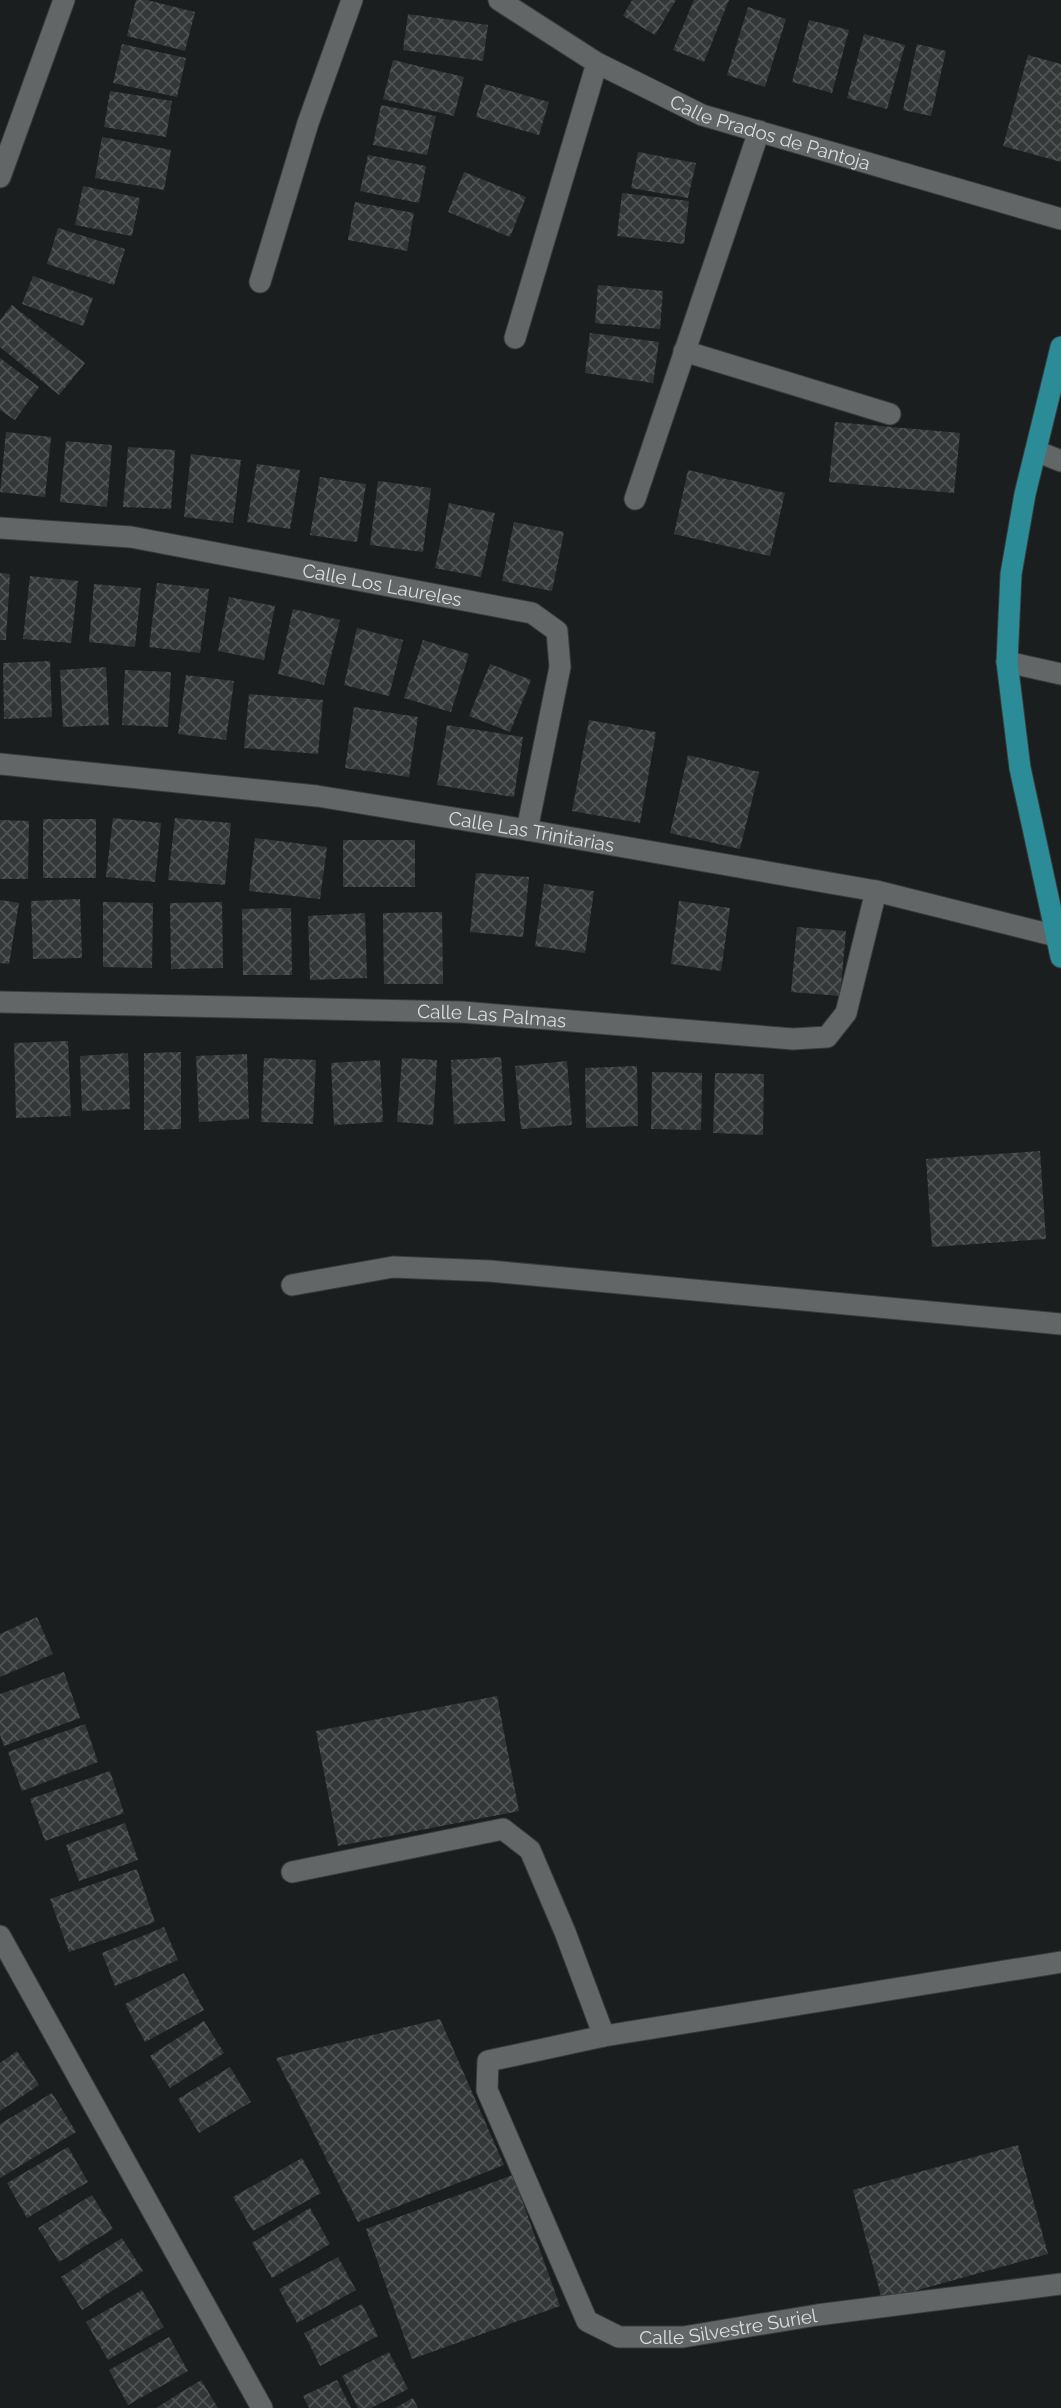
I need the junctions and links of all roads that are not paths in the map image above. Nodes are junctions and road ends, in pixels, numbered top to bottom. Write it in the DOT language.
graph roads {
  1 [pos="64,0"];
  2 [pos="352,0"];
  3 [pos="499,0"];
  4 [pos="597,63"];
  5 [pos="759,131"];
  6 [pos="0,177"];
  7 [pos="1061,219"];
  8 [pos="260,282"];
  9 [pos="515,338"];
  10 [pos="1061,347"];
  11 [pos="684,351"];
  12 [pos="890,414"];
  13 [pos="1036,451"];
  14 [pos="1061,461"];
  15 [pos="635,499"];
  16 [pos="0,528"];
  17 [pos="1007,662"];
  18 [pos="1061,674"];
  19 [pos="0,764"];
  20 [pos="527,830"];
  21 [pos="876,891"];
  22 [pos="1056,936"];
  23 [pos="1061,957"];
  24 [pos="0,1002"];
  25 [pos="292,1285"];
  26 [pos="1061,1324"];
  27 [pos="292,1872"];
  28 [pos="0,1936"];
  29 [pos="1061,1962"];
  30 [pos="604,2036"];
  31 [pos="1061,2284"];
  32 [pos="261,2408"];
  1 -- 6 [label="street"];
  2 -- 8 [label="street"];
  3 -- 4 [label="street, Calle Prados de Pantoja"];
  4 -- 5 [label="street, Calle Prados de Pantoja"];
  4 -- 9 [label="street"];
  5 -- 7 [label="street, Calle Prados de Pantoja"];
  5 -- 11 [label="street"];
  10 -- 13 [label="main road"];
  11 -- 12 [label="street"];
  11 -- 15 [label="street"];
  13 -- 14 [label="street"];
  13 -- 17 [label="main road"];
  16 -- 20 [label="street, Calle Los Laureles"];
  17 -- 18 [label="street"];
  17 -- 22 [label="main road"];
  19 -- 20 [label="street, Calle Las Trinitarias"];
  20 -- 21 [label="street, Calle Las Trinitarias"];
  21 -- 22 [label="street, Calle Las Trinitarias"];
  21 -- 24 [label="street, Calle Las Palmas"];
  22 -- 23 [label="main road"];
  25 -- 26 [label="street"];
  27 -- 30 [label="street"];
  28 -- 32 [label="street"];
  29 -- 30 [label="street"];
  30 -- 31 [label="street, Calle Silvestre Suriel"];
}
